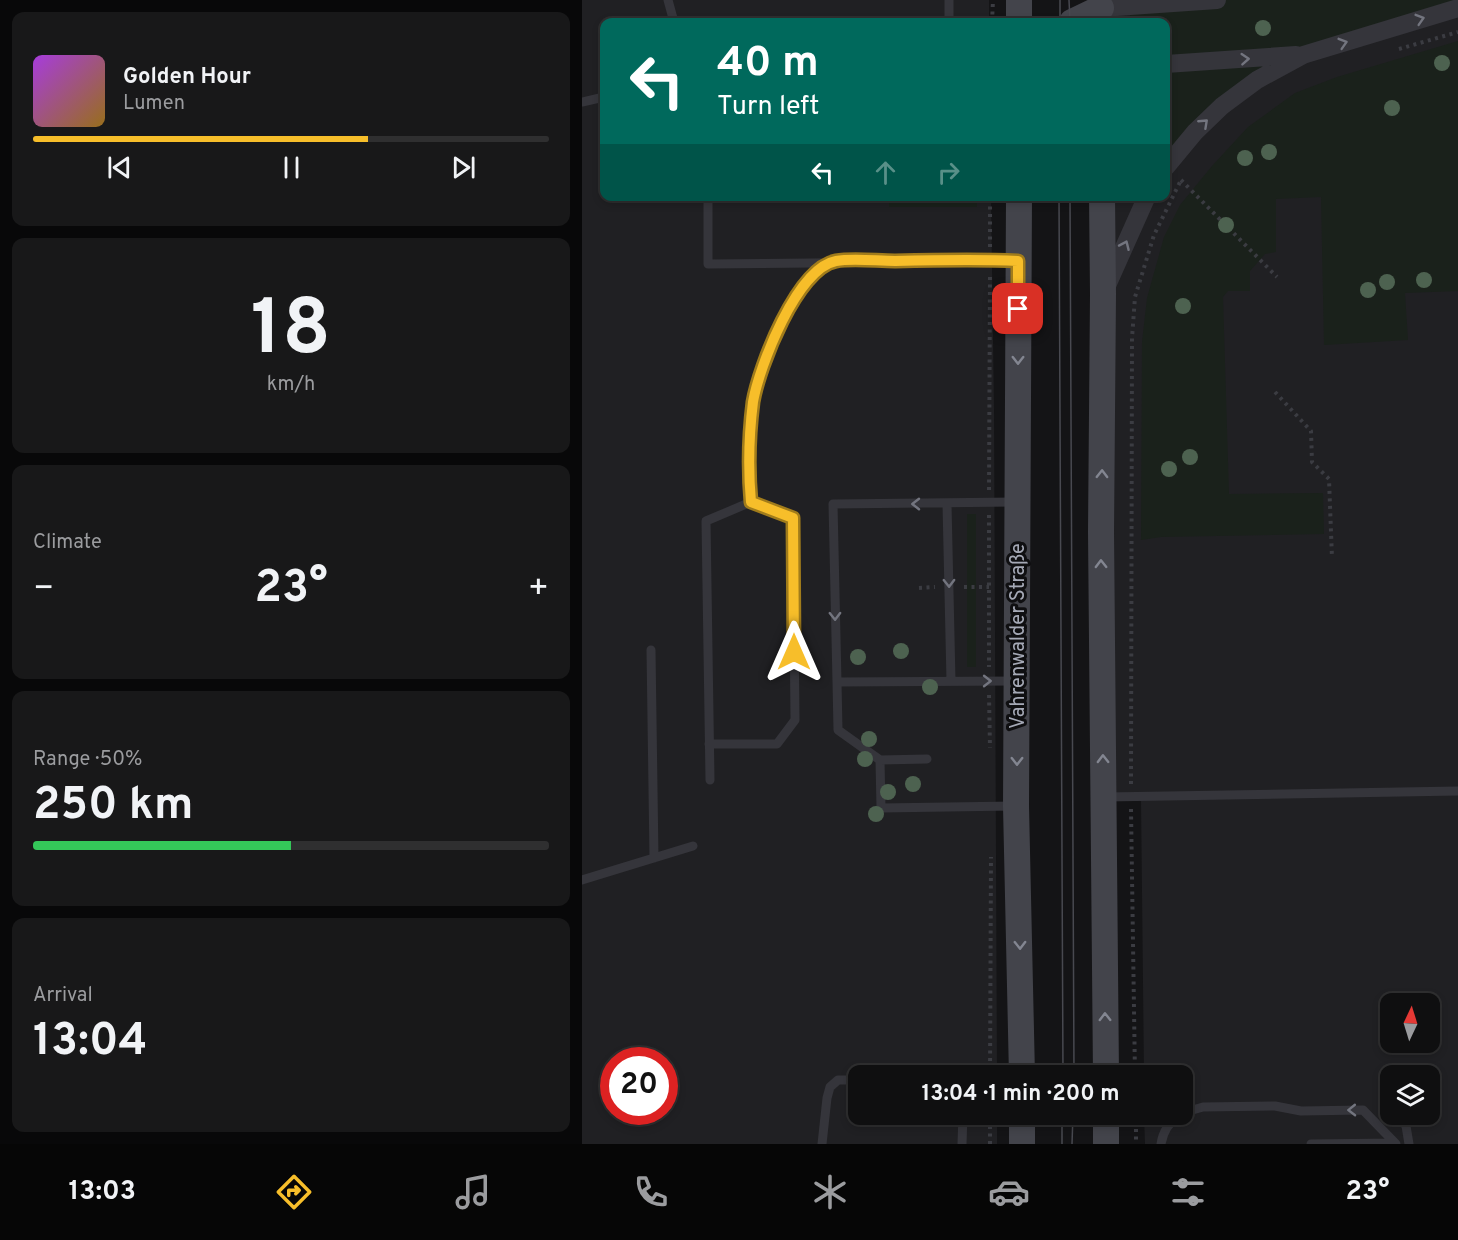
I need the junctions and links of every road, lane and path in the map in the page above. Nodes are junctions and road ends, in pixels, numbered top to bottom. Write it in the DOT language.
graph roads {
  1 [pos="668,0"];
  2 [pos="949,0"];
  3 [pos="993,0"];
  4 [pos="1019,0"];
  5 [pos="1217,0"];
  6 [pos="1458,8"];
  7 [pos="1101,10"];
  8 [pos="673,18"];
  9 [pos="949,18"];
  10 [pos="992,18"];
  11 [pos="1019,18"];
  12 [pos="1082,18"];
  13 [pos="1458,32"];
  14 [pos="1390,51"];
  15 [pos="1303,55"];
  16 [pos="1170,64"];
  17 [pos="600,98"];
  18 [pos="582,102"];
  19 [pos="1170,170"];
  20 [pos="1170,172"];
  21 [pos="1187,173"];
  22 [pos="1180,181"];
  23 [pos="708,201"];
  24 [pos="990,201"];
  25 [pos="1019,201"];
  26 [pos="1102,201"];
  27 [pos="1145,201"];
  28 [pos="990,260"];
  29 [pos="834,261"];
  30 [pos="1018,261"];
  31 [pos="1278,277"];
  32 [pos="1103,294"];
  33 [pos="1275,392"];
  34 [pos="751,502"];
  35 [pos="1017,502"];
  36 [pos="989,503"];
  37 [pos="947,504"];
  38 [pos="1332,558"];
  39 [pos="1017,586"];
  40 [pos="949,587"];
  41 [pos="988,587"];
  42 [pos="920,588"];
  43 [pos="651,651"];
  44 [pos="951,681"];
  45 [pos="989,681"];
  46 [pos="1017,681"];
  47 [pos="837,682"];
  48 [pos="710,744"];
  49 [pos="990,749"];
  50 [pos="880,759"];
  51 [pos="927,759"];
  52 [pos="710,780"];
  53 [pos="1458,791"];
  54 [pos="1131,796"];
  55 [pos="1103,797"];
  56 [pos="1016,806"];
  57 [pos="693,846"];
  58 [pos="991,853"];
  59 [pos="654,858"];
  60 [pos="582,880"];
  61 [pos="990,1065"];
  62 [pos="1022,1065"];
  63 [pos="1106,1065"];
  64 [pos="1135,1065"];
  65 [pos="848,1080"];
  66 [pos="1193,1110"];
  67 [pos="963,1125"];
  68 [pos="990,1125"];
  69 [pos="1022,1125"];
  70 [pos="1106,1125"];
  71 [pos="1136,1125"];
  72 [pos="1168,1125"];
  73 [pos="1405,1125"];
  74 [pos="1396,1143"];
  75 [pos="822,1144"];
  76 [pos="962,1144"];
  77 [pos="990,1144"];
  78 [pos="1022,1144"];
  79 [pos="1106,1144"];
  80 [pos="1136,1144"];
  81 [pos="1161,1144"];
  82 [pos="1311,1144"];
  83 [pos="1409,1144"];
  1 -- 8 [label="lane"];
  2 -- 9 [label="lane"];
  3 -- 10 [label="path"];
  4 -- 11 [label="main road"];
  5 -- 7 [label="street"];
  15 -- 6 [label="street, one-way"];
  7 -- 12 [label="main road"];
  13 -- 14 [label="path"];
  16 -- 15 [label="street, one-way"];
  19 -- 15 [label="street, one-way"];
  17 -- 18 [label="lane"];
  20 -- 22 [label="path"];
  21 -- 22 [label="path"];
  22 -- 31 [label="path"];
  22 -- 54 [label="path"];
  23 -- 29 [label="lane"];
  24 -- 28 [label="path"];
  25 -- 30 [label="main road, Vahrenwalder Straße"];
  26 -- 32 [label="main road"];
  32 -- 27 [label="street, one-way"];
  28 -- 29 [label="lane"];
  28 -- 30 [label="lane"];
  28 -- 36 [label="path"];
  29 -- 34 [label="lane"];
  30 -- 35 [label="main road, Vahrenwalder Straße, one-way"];
  55 -- 32 [label="main road, one-way"];
  33 -- 38 [label="path"];
  34 -- 48 [label="lane"];
  34 -- 48 [label="lane"];
  35 -- 36 [label="lane"];
  35 -- 39 [label="main road, Vahrenwalder Straße"];
  36 -- 37 [label="lane"];
  36 -- 41 [label="path"];
  37 -- 40 [label="lane, one-way"];
  37 -- 47 [label="lane, one-way"];
  39 -- 41 [label="path"];
  39 -- 46 [label="main road, Vahrenwalder Straße"];
  40 -- 41 [label="path"];
  40 -- 42 [label="path"];
  40 -- 44 [label="lane"];
  41 -- 45 [label="path"];
  43 -- 59 [label="lane"];
  44 -- 45 [label="lane, one-way"];
  44 -- 47 [label="lane"];
  45 -- 46 [label="lane"];
  45 -- 49 [label="path"];
  46 -- 56 [label="main road, Vahrenwalder Straße, one-way"];
  47 -- 50 [label="lane"];
  48 -- 52 [label="lane"];
  50 -- 51 [label="lane"];
  50 -- 56 [label="lane"];
  53 -- 54 [label="lane"];
  54 -- 55 [label="lane"];
  54 -- 64 [label="path"];
  63 -- 55 [label="main road, one-way"];
  56 -- 62 [label="main road, Vahrenwalder Straße, one-way"];
  57 -- 59 [label="lane"];
  58 -- 61 [label="path"];
  59 -- 60 [label="lane"];
  65 -- 75 [label="lane"];
  74 -- 66 [label="lane, one-way"];
  67 -- 76 [label="lane"];
  68 -- 77 [label="path"];
  69 -- 78 [label="main road"];
  70 -- 79 [label="main road"];
  71 -- 80 [label="path"];
  72 -- 81 [label="lane"];
  73 -- 83 [label="lane"];
  74 -- 82 [label="lane"];
}
